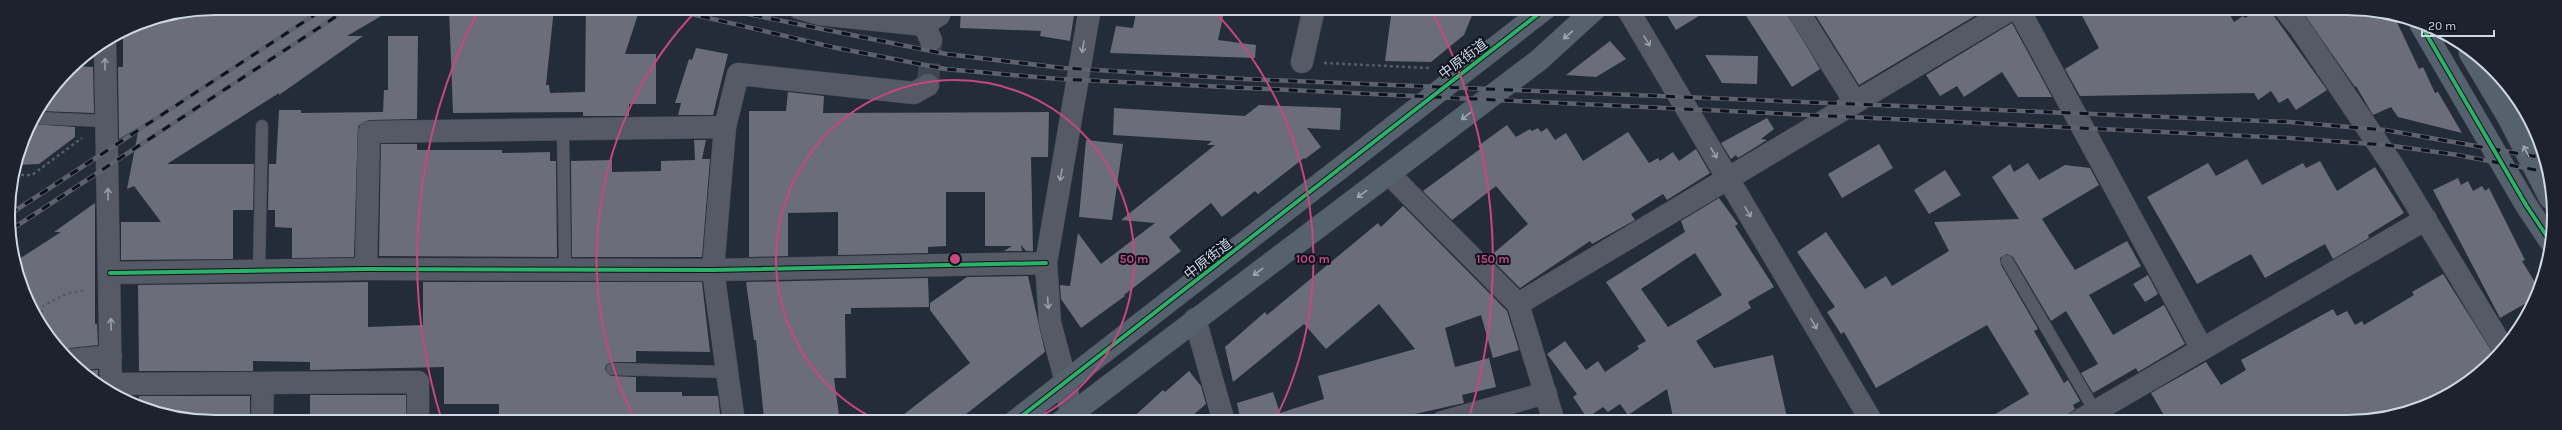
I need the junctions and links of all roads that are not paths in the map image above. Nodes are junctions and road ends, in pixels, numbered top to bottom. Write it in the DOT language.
graph roads {
  1 [pos="825,15"];
  2 [pos="938,15"];
  3 [pos="1089,15"];
  4 [pos="1312,15"];
  5 [pos="1537,15"];
  6 [pos="1588,15"];
  7 [pos="1631,15"];
  8 [pos="1800,15"];
  9 [pos="2001,15"];
  10 [pos="2022,15"];
  11 [pos="2289,15"];
  12 [pos="2425,31"];
  13 [pos="105,48"];
  14 [pos="2475,61"];
  15 [pos="1302,62"];
  16 [pos="928,85"];
  17 [pos="1855,102"];
  18 [pos="40,118"];
  19 [pos="105,121"];
  20 [pos="262,126"];
  21 [pos="726,127"];
  22 [pos="563,130"];
  23 [pos="1389,174"];
  24 [pos="1729,179"];
  25 [pos="2545,188"];
  26 [pos="2426,219"];
  27 [pos="2546,235"];
  28 [pos="2007,261"];
  29 [pos="1046,263"];
  30 [pos="366,270"];
  31 [pos="565,270"];
  32 [pos="714,270"];
  33 [pos="259,271"];
  34 [pos="110,280"];
  35 [pos="1518,304"];
  36 [pos="1195,319"];
  37 [pos="2500,343"];
  38 [pos="2202,349"];
  39 [pos="111,356"];
  40 [pos="77,359"];
  41 [pos="612,369"];
  42 [pos="727,372"];
  43 [pos="1066,382"];
  44 [pos="263,383"];
  45 [pos="111,385"];
  46 [pos="115,388"];
  47 [pos="1546,393"];
  48 [pos="262,415"];
  49 [pos="418,415"];
  50 [pos="733,415"];
  51 [pos="1023,415"];
  52 [pos="1068,415"];
  53 [pos="1073,415"];
  54 [pos="1222,415"];
  55 [pos="1467,415"];
  56 [pos="1552,415"];
  57 [pos="1868,415"];
  58 [pos="2085,415"];
  59 [pos="2088,415"];
  1 -- 2 [label="street"];
  3 -- 29 [label="street, one-way"];
  4 -- 15 [label="street"];
  5 -- 43 [label="main road, 中原街道"];
  6 -- 23 [label="main road, one-way"];
  7 -- 24 [label="street, one-way"];
  8 -- 17 [label="street"];
  9 -- 17 [label="street"];
  10 -- 38 [label="street"];
  11 -- 26 [label="street"];
  12 -- 27 [label="main road"];
  19 -- 13 [label="street, one-way"];
  25 -- 14 [label="main road, one-way"];
  16 -- 21 [label="street"];
  17 -- 24 [label="street"];
  18 -- 19 [label="lane"];
  34 -- 19 [label="street, one-way"];
  20 -- 33 [label="lane"];
  21 -- 22 [label="street"];
  21 -- 32 [label="street"];
  22 -- 30 [label="street"];
  22 -- 31 [label="lane"];
  23 -- 35 [label="street"];
  23 -- 36 [label="main road, one-way"];
  24 -- 35 [label="street"];
  24 -- 57 [label="street, one-way"];
  26 -- 37 [label="street"];
  26 -- 38 [label="street"];
  28 -- 58 [label="lane"];
  29 -- 32 [label="street"];
  29 -- 43 [label="street, one-way"];
  30 -- 31 [label="street"];
  30 -- 33 [label="street"];
  31 -- 32 [label="street"];
  32 -- 42 [label="street"];
  33 -- 34 [label="street"];
  39 -- 34 [label="street, one-way"];
  35 -- 47 [label="street"];
  36 -- 53 [label="main road"];
  36 -- 54 [label="street"];
  38 -- 59 [label="street"];
  39 -- 40 [label="street"];
  39 -- 45 [label="street"];
  41 -- 42 [label="lane"];
  42 -- 50 [label="street"];
  43 -- 51 [label="main road, 中原街道"];
  43 -- 52 [label="street"];
  44 -- 46 [label="street"];
  44 -- 48 [label="street"];
  44 -- 49 [label="street"];
  47 -- 55 [label="street"];
  47 -- 56 [label="street"];
}
